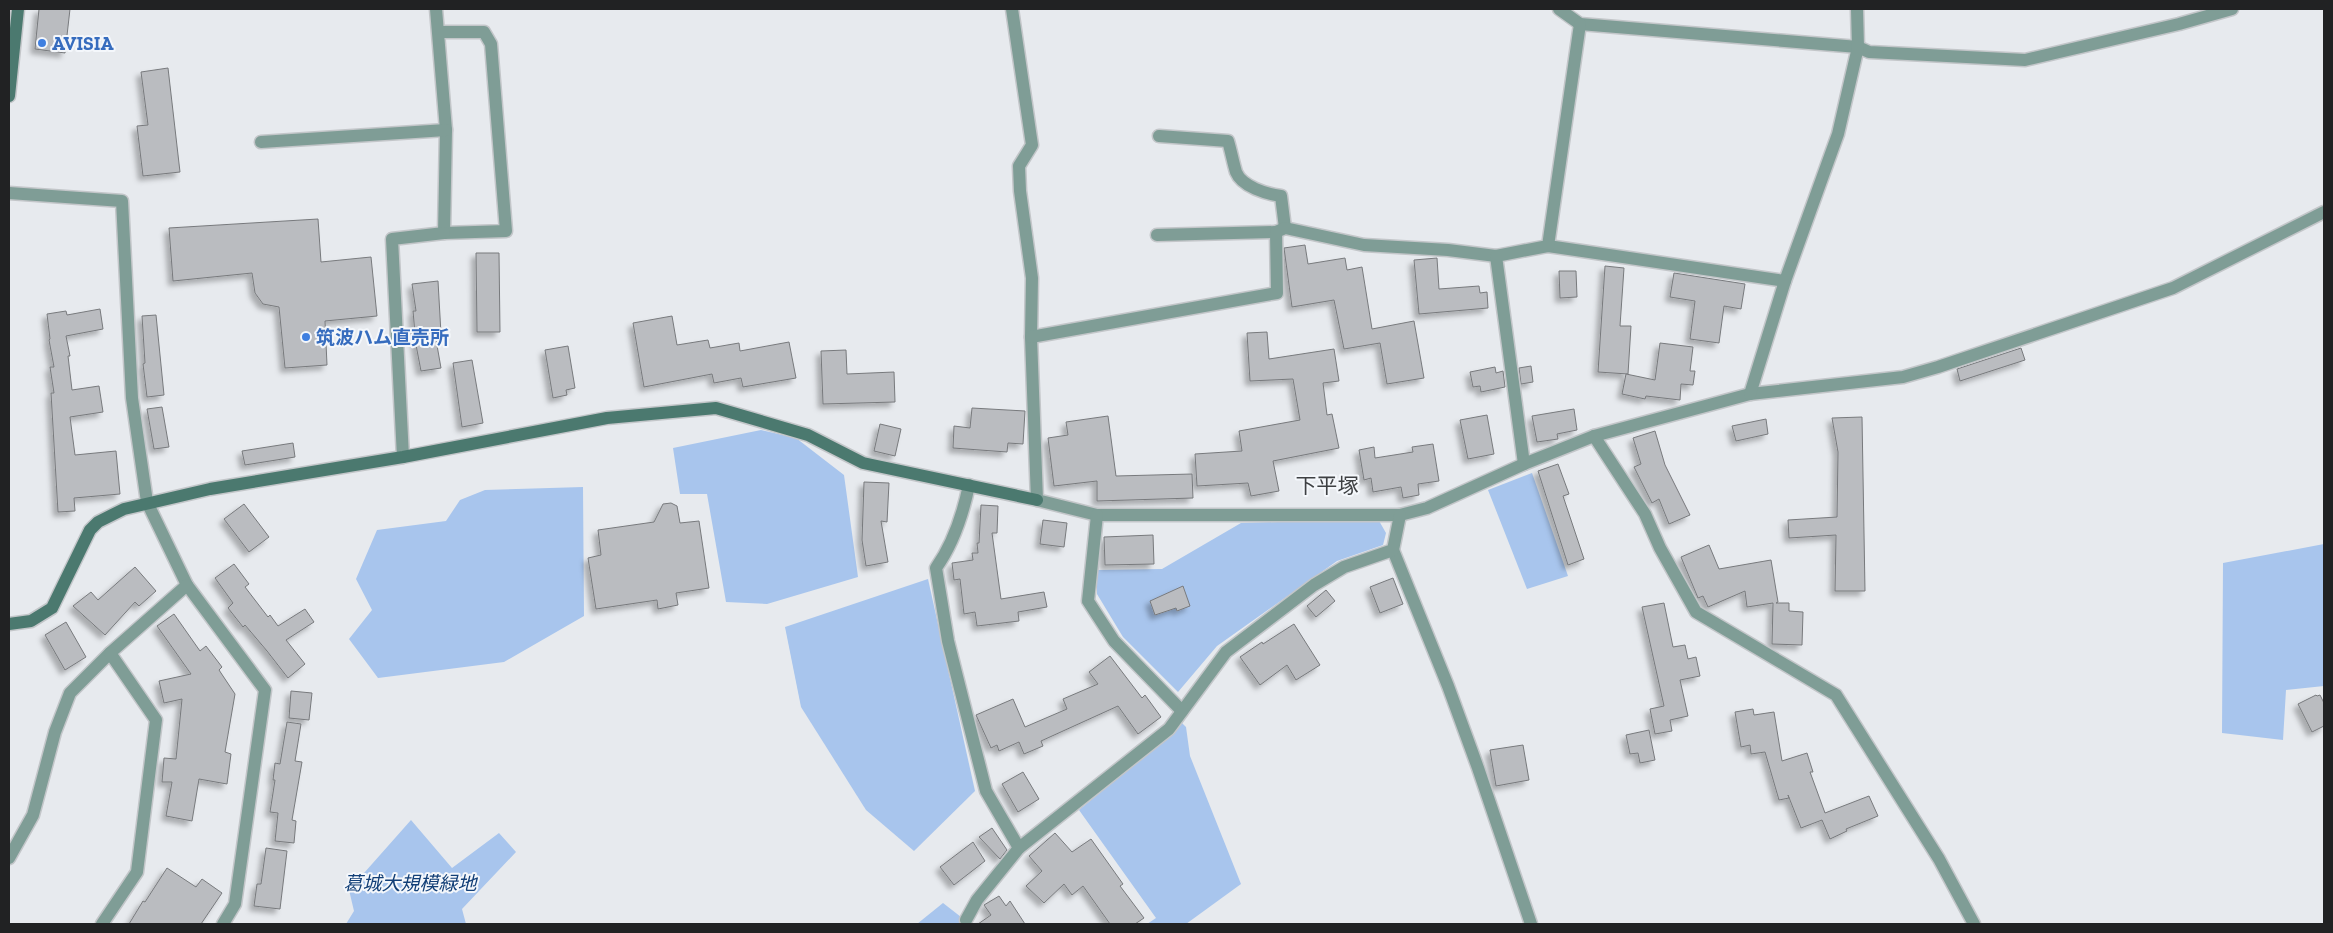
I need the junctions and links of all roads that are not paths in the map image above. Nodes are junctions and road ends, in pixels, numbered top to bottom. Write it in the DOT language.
graph roads {
  1 [pos="18,9"];
  2 [pos="436,9"];
  3 [pos="1012,9"];
  4 [pos="1559,9"];
  5 [pos="1857,9"];
  6 [pos="2232,9"];
  7 [pos="1580,24"];
  8 [pos="439,32"];
  9 [pos="1858,47"];
  10 [pos="9,90"];
  11 [pos="446,130"];
  12 [pos="1159,136"];
  13 [pos="261,142"];
  14 [pos="9,193"];
  15 [pos="2324,212"];
  16 [pos="1280,230"];
  17 [pos="444,233"];
  18 [pos="1157,234"];
  19 [pos="1548,246"];
  20 [pos="1496,256"];
  21 [pos="1786,281"];
  22 [pos="1031,337"];
  23 [pos="1750,394"];
  24 [pos="1594,436"];
  25 [pos="403,457"];
  26 [pos="1524,464"];
  27 [pos="969,485"];
  28 [pos="1037,500"];
  29 [pos="147,502"];
  30 [pos="1097,514"];
  31 [pos="1400,515"];
  32 [pos="1393,550"];
  33 [pos="187,585"];
  34 [pos="9,624"];
  35 [pos="110,653"];
  36 [pos="1182,711"];
  37 [pos="1020,848"];
  38 [pos="9,858"];
  39 [pos="966,920"];
  40 [pos="102,924"];
  41 [pos="223,924"];
  42 [pos="1531,924"];
  43 [pos="1974,924"];
  1 -- 10 [label="street"];
  2 -- 8 [label="street"];
  3 -- 22 [label="street"];
  4 -- 7 [label="street"];
  5 -- 9 [label="street"];
  6 -- 9 [label="street"];
  7 -- 9 [label="street"];
  7 -- 19 [label="street"];
  8 -- 11 [label="street"];
  8 -- 17 [label="street"];
  9 -- 21 [label="street"];
  11 -- 13 [label="street"];
  11 -- 17 [label="street"];
  12 -- 16 [label="street"];
  14 -- 29 [label="street"];
  15 -- 23 [label="street"];
  16 -- 18 [label="street"];
  16 -- 20 [label="street"];
  16 -- 22 [label="street"];
  17 -- 25 [label="street"];
  19 -- 20 [label="street"];
  19 -- 21 [label="street"];
  20 -- 26 [label="street"];
  21 -- 23 [label="street"];
  22 -- 28 [label="street"];
  23 -- 24 [label="street"];
  24 -- 26 [label="street"];
  24 -- 43 [label="street"];
  25 -- 27 [label="street"];
  25 -- 29 [label="street"];
  26 -- 31 [label="street"];
  27 -- 28 [label="street"];
  27 -- 37 [label="street"];
  28 -- 30 [label="street"];
  29 -- 33 [label="street"];
  29 -- 34 [label="street"];
  30 -- 31 [label="street"];
  30 -- 36 [label="street"];
  31 -- 32 [label="street"];
  32 -- 36 [label="street"];
  32 -- 42 [label="street"];
  33 -- 35 [label="street"];
  33 -- 41 [label="street"];
  35 -- 38 [label="street"];
  35 -- 40 [label="street"];
  36 -- 37 [label="street"];
  37 -- 39 [label="street"];
}
